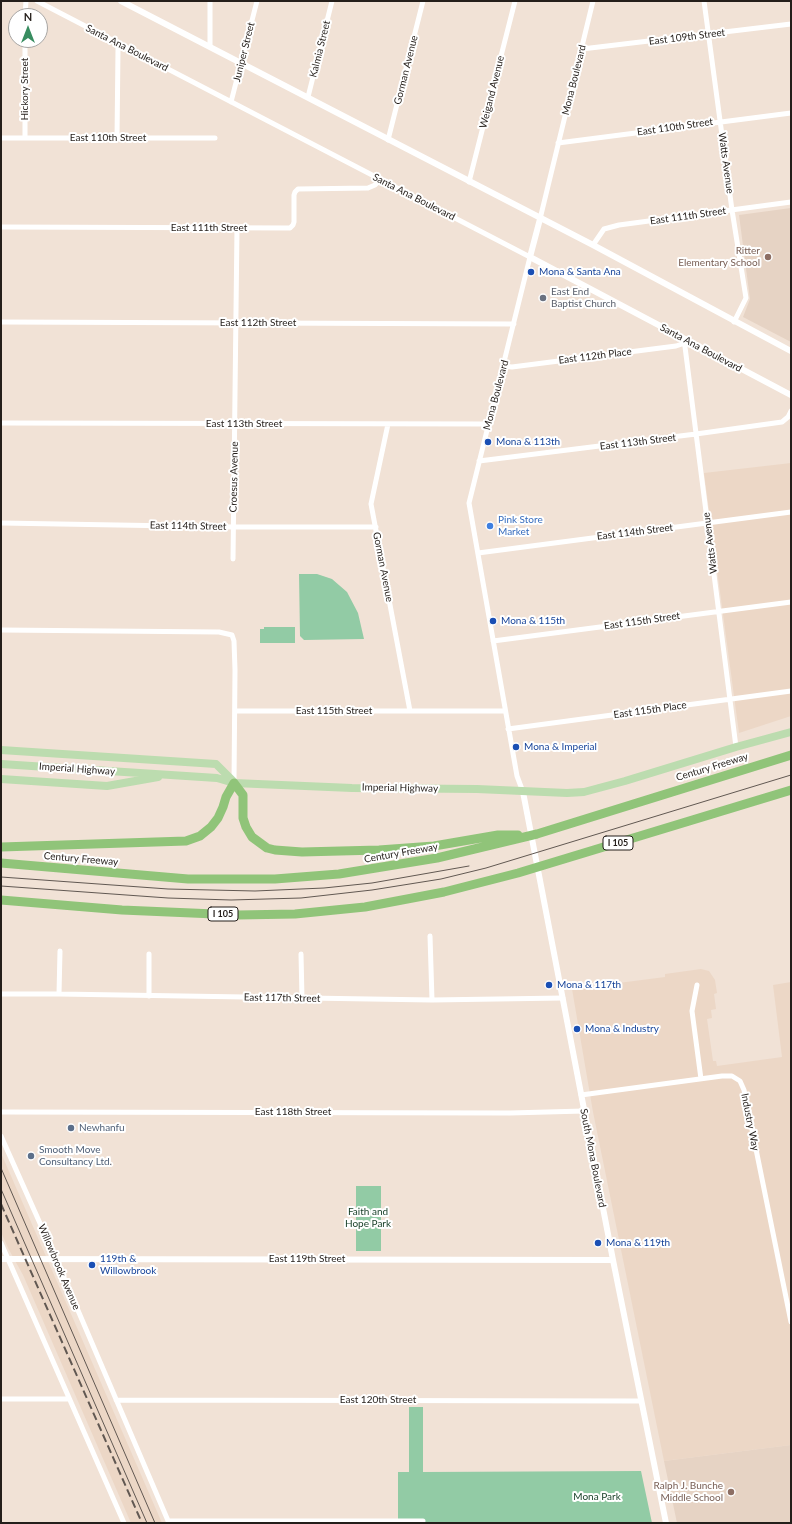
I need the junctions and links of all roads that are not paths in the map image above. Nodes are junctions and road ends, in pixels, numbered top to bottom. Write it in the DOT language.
graph roads {
  1 [pos="37,1"];
  2 [pos="121,1"];
  3 [pos="210,1"];
  4 [pos="257,1"];
  5 [pos="332,1"];
  6 [pos="423,1"];
  7 [pos="515,1"];
  8 [pos="594,1"];
  9 [pos="704,1"];
  10 [pos="791,24"];
  11 [pos="709,34"];
  12 [pos="119,44"];
  13 [pos="210,46"];
  14 [pos="25,48"];
  15 [pos="582,50"];
  16 [pos="242,64"];
  17 [pos="308,97"];
  18 [pos="231,102"];
  19 [pos="791,112"];
  20 [pos="720,121"];
  21 [pos="1,138"];
  22 [pos="25,138"];
  23 [pos="117,138"];
  24 [pos="215,138"];
  25 [pos="388,140"];
  26 [pos="558,143"];
  27 [pos="380,179"];
  28 [pos="469,182"];
  29 [pos="791,202"];
  30 [pos="732,210"];
  31 [pos="540,219"];
  32 [pos="1,227"];
  33 [pos="237,228"];
  34 [pos="593,245"];
  35 [pos="530,257"];
  36 [pos="1,322"];
  37 [pos="236,322"];
  38 [pos="734,322"];
  39 [pos="514,324"];
  40 [pos="684,339"];
  41 [pos="791,351"];
  42 [pos="503,366"];
  43 [pos="791,395"];
  44 [pos="791,411"];
  45 [pos="1,423"];
  46 [pos="235,424"];
  47 [pos="388,424"];
  48 [pos="488,424"];
  49 [pos="696,434"];
  50 [pos="479,461"];
  51 [pos="791,512"];
  52 [pos="1,523"];
  53 [pos="708,523"];
  54 [pos="234,527"];
  55 [pos="376,527"];
  56 [pos="478,553"];
  57 [pos="233,559"];
  58 [pos="791,602"];
  59 [pos="718,611"];
  60 [pos="1,630"];
  61 [pos="493,641"];
  62 [pos="791,691"];
  63 [pos="730,699"];
  64 [pos="236,711"];
  65 [pos="410,711"];
  66 [pos="505,711"];
  67 [pos="508,729"];
  68 [pos="791,732"];
  69 [pos="736,747"];
  70 [pos="1,750"];
  71 [pos="791,755"];
  72 [pos="1,764"];
  73 [pos="173,775"];
  74 [pos="1,779"];
  75 [pos="234,783"];
  76 [pos="791,790"];
  77 [pos="523,792"];
  78 [pos="538,834"];
  79 [pos="1,847"];
  80 [pos="1,863"];
  81 [pos="1,900"];
  82 [pos="430,936"];
  83 [pos="60,951"];
  84 [pos="149,954"];
  85 [pos="301,954"];
  86 [pos="697,985"];
  87 [pos="1,994"];
  88 [pos="59,994"];
  89 [pos="149,996"];
  90 [pos="302,998"];
  91 [pos="563,998"];
  92 [pos="432,1000"];
  93 [pos="701,1078"];
  94 [pos="581,1095"];
  95 [pos="584,1111"];
  96 [pos="1,1112"];
  97 [pos="1,1136"];
  98 [pos="1,1243"];
  99 [pos="1,1259"];
  100 [pos="8,1259"];
  101 [pos="56,1259"];
  102 [pos="613,1260"];
  103 [pos="791,1322"];
  104 [pos="1,1399"];
  105 [pos="69,1399"];
  106 [pos="116,1400"];
  107 [pos="641,1400"];
  108 [pos="423,1521"];
  109 [pos="168,1522"];
  110 [pos="124,1523"];
  111 [pos="666,1523"];
  1 -- 12 [label="street, Santa Ana Boulevard"];
  2 -- 13 [label="street"];
  3 -- 13 [label="street"];
  4 -- 16 [label="street, Juniper Street"];
  5 -- 17 [label="street, Kalmia Street"];
  6 -- 25 [label="street, Gorman Avenue"];
  7 -- 28 [label="street, Weigand Avenue"];
  8 -- 15 [label="street, Mona Boulevard"];
  9 -- 11 [label="street, Watts Avenue"];
  10 -- 11 [label="street, East 109th Street"];
  11 -- 15 [label="street, East 109th Street"];
  11 -- 20 [label="street, Watts Avenue"];
  12 -- 18 [label="street, Santa Ana Boulevard"];
  12 -- 23 [label="street"];
  13 -- 16 [label="street"];
  14 -- 22 [label="street, Hickory Street"];
  15 -- 26 [label="street, Mona Boulevard"];
  16 -- 17 [label="street"];
  16 -- 18 [label="street, Juniper Street"];
  17 -- 25 [label="street"];
  18 -- 27 [label="street, Santa Ana Boulevard"];
  19 -- 20 [label="street, East 110th Street"];
  20 -- 26 [label="street, East 110th Street"];
  20 -- 30 [label="street, Watts Avenue"];
  21 -- 22 [label="street, East 110th Street"];
  22 -- 23 [label="street, East 110th Street"];
  23 -- 24 [label="street, East 110th Street"];
  25 -- 28 [label="street"];
  26 -- 31 [label="street, Mona Boulevard"];
  27 -- 33 [label="street, East 111th Street"];
  27 -- 35 [label="street, Santa Ana Boulevard"];
  28 -- 31 [label="street"];
  29 -- 30 [label="street, East 111th Street"];
  30 -- 34 [label="street, East 111th Street"];
  30 -- 38 [label="street, Watts Avenue"];
  31 -- 34 [label="street"];
  31 -- 35 [label="street, Mona Boulevard"];
  32 -- 33 [label="street, East 111th Street"];
  33 -- 37 [label="street, Croesus Avenue"];
  34 -- 38 [label="street"];
  35 -- 39 [label="street, Mona Boulevard"];
  35 -- 40 [label="street, Santa Ana Boulevard"];
  36 -- 37 [label="street, East 112th Street"];
  37 -- 39 [label="street, East 112th Street"];
  37 -- 46 [label="street, Croesus Avenue"];
  38 -- 41 [label="street"];
  39 -- 42 [label="street, Mona Boulevard"];
  40 -- 42 [label="street, East 112th Place"];
  40 -- 43 [label="street, Santa Ana Boulevard"];
  40 -- 49 [label="street, Watts Avenue"];
  42 -- 48 [label="street, Mona Boulevard"];
  44 -- 49 [label="street, East 113th Street"];
  45 -- 46 [label="street, East 113th Street"];
  46 -- 47 [label="street, East 113th Street"];
  46 -- 54 [label="street, Croesus Avenue"];
  47 -- 48 [label="street, East 113th Street"];
  47 -- 55 [label="street, Gorman Avenue"];
  48 -- 50 [label="street, Mona Boulevard"];
  49 -- 50 [label="street, East 113th Street"];
  49 -- 53 [label="street, Watts Avenue"];
  50 -- 56 [label="street, Mona Boulevard"];
  51 -- 53 [label="street, East 114th Street"];
  52 -- 54 [label="street, East 114th Street"];
  53 -- 56 [label="street, East 114th Street"];
  53 -- 59 [label="street, Watts Avenue"];
  54 -- 55 [label="street, East 114th Street"];
  54 -- 57 [label="street, Croesus Avenue"];
  55 -- 65 [label="street, Gorman Avenue"];
  56 -- 61 [label="street, Mona Boulevard"];
  58 -- 59 [label="street, East 115th Street"];
  59 -- 61 [label="street, East 115th Street"];
  59 -- 63 [label="street, Watts Avenue"];
  60 -- 64 [label="street"];
  61 -- 66 [label="street, Mona Boulevard"];
  62 -- 63 [label="street, East 115th Place"];
  63 -- 67 [label="street, East 115th Place"];
  63 -- 69 [label="street, Watts Avenue"];
  64 -- 65 [label="street, East 115th Street"];
  64 -- 75 [label="street"];
  65 -- 66 [label="street, East 115th Street"];
  66 -- 67 [label="street, Mona Boulevard"];
  67 -- 77 [label="street, Mona Boulevard"];
  68 -- 69 [label="main road, Imperial Highway"];
  69 -- 77 [label="main road, Imperial Highway"];
  70 -- 75 [label="main road"];
  71 -- 78 [label="highway, Century Freeway"];
  72 -- 73 [label="main road, Imperial Highway"];
  73 -- 74 [label="main road"];
  73 -- 75 [label="main road, Imperial Highway"];
  75 -- 77 [label="main road, Imperial Highway"];
  75 -- 78 [label="highway"];
  75 -- 79 [label="highway"];
  76 -- 81 [label="highway, I 105"];
  77 -- 91 [label="street, South Mona Boulevard"];
  78 -- 80 [label="highway, Century Freeway"];
  82 -- 92 [label="street"];
  83 -- 88 [label="street"];
  84 -- 89 [label="street"];
  85 -- 90 [label="street"];
  86 -- 93 [label="street"];
  87 -- 88 [label="street, East 117th Street"];
  88 -- 89 [label="street, East 117th Street"];
  89 -- 90 [label="street, East 117th Street"];
  90 -- 92 [label="street, East 117th Street"];
  91 -- 92 [label="street, East 117th Street"];
  91 -- 94 [label="street, South Mona Boulevard"];
  93 -- 94 [label="street, Industry Way"];
  93 -- 103 [label="street, Industry Way"];
  94 -- 95 [label="street, South Mona Boulevard"];
  95 -- 96 [label="street, East 118th Street"];
  95 -- 102 [label="street, South Mona Boulevard"];
  97 -- 101 [label="street, Willowbrook Avenue"];
  98 -- 100 [label="street"];
  99 -- 100 [label="street, East 119th Street"];
  100 -- 101 [label="street, East 119th Street"];
  100 -- 105 [label="street"];
  101 -- 102 [label="street, East 119th Street"];
  101 -- 106 [label="street, Willowbrook Avenue"];
  102 -- 107 [label="street, South Mona Boulevard"];
  104 -- 105 [label="street"];
  105 -- 110 [label="street"];
  106 -- 107 [label="street, East 120th Street"];
  106 -- 109 [label="street, Willowbrook Avenue"];
  107 -- 111 [label="street, South Mona Boulevard"];
  108 -- 109 [label="street"];
}
